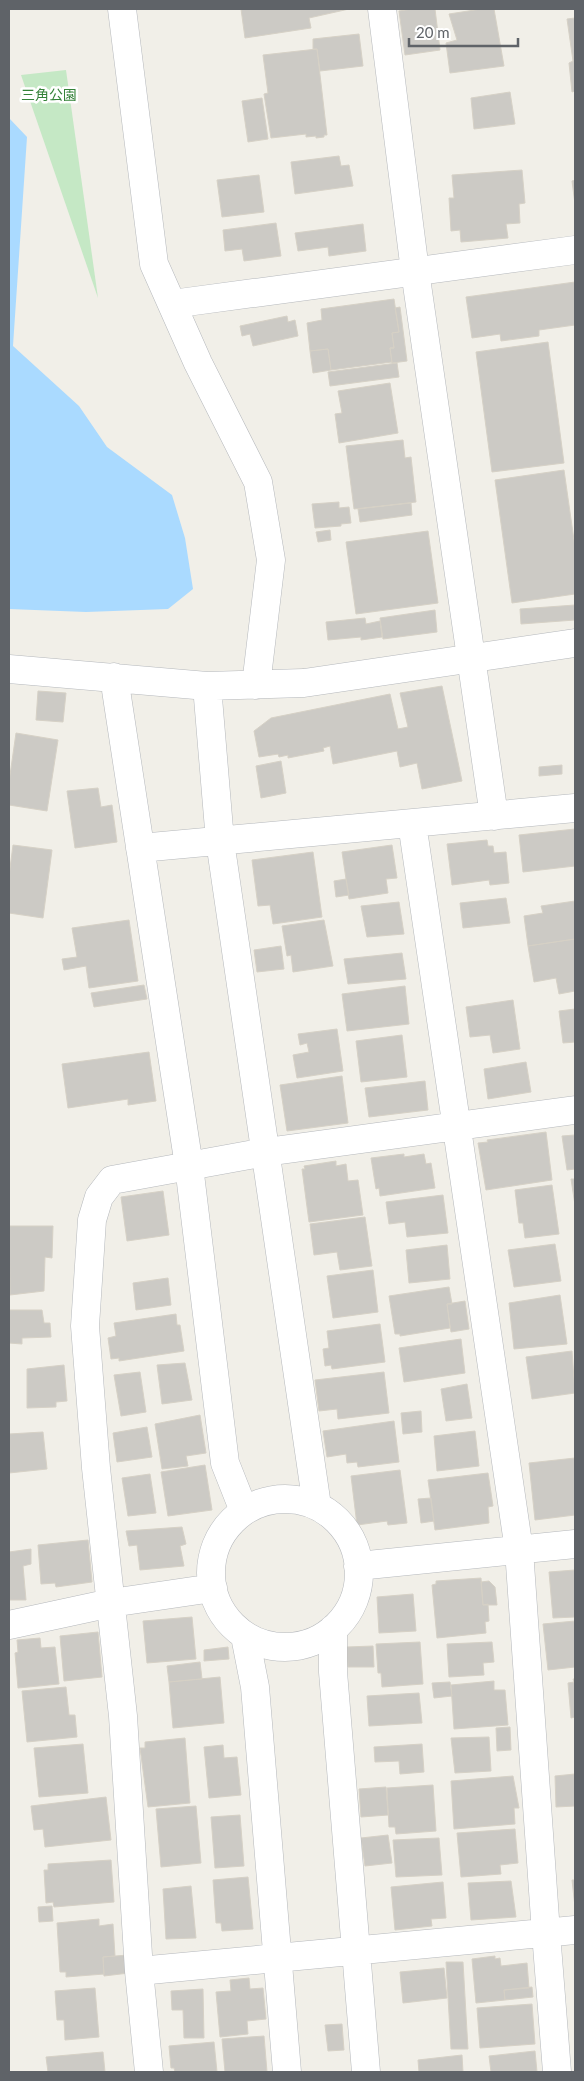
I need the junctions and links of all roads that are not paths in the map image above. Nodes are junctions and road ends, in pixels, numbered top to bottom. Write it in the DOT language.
graph roads {
  1 [pos="122,9"];
  2 [pos="382,9"];
  3 [pos="575,250"];
  4 [pos="415,271"];
  5 [pos="172,304"];
  6 [pos="575,643"];
  7 [pos="471,659"];
  8 [pos="9,669"];
  9 [pos="114,677"];
  10 [pos="256,685"];
  11 [pos="207,686"];
  12 [pos="575,808"];
  13 [pos="494,816"];
  14 [pos="412,823"];
  15 [pos="220,841"];
  16 [pos="140,848"];
  17 [pos="575,1110"];
  18 [pos="458,1126"];
  19 [pos="266,1152"];
  20 [pos="189,1166"];
  21 [pos="317,1506"];
  22 [pos="244,1511"];
  23 [pos="575,1544"];
  24 [pos="519,1550"];
  25 [pos="358,1566"];
  26 [pos="213,1588"];
  27 [pos="110,1603"];
  28 [pos="9,1625"];
  29 [pos="334,1629"];
  30 [pos="245,1636"];
  31 [pos="575,1930"];
  32 [pos="546,1933"];
  33 [pos="356,1951"];
  34 [pos="277,1959"];
  35 [pos="139,1971"];
  36 [pos="149,2072"];
  37 [pos="286,2072"];
  38 [pos="366,2072"];
  39 [pos="558,2072"];
  1 -- 5 [label="street"];
  2 -- 4 [label="street"];
  3 -- 4 [label="street"];
  4 -- 5 [label="street"];
  4 -- 7 [label="street"];
  5 -- 10 [label="street"];
  6 -- 7 [label="street"];
  7 -- 10 [label="street"];
  7 -- 13 [label="street"];
  8 -- 9 [label="street"];
  9 -- 11 [label="street"];
  9 -- 16 [label="street"];
  10 -- 11 [label="street"];
  11 -- 15 [label="street"];
  12 -- 13 [label="street"];
  13 -- 14 [label="street"];
  14 -- 15 [label="street"];
  14 -- 18 [label="street"];
  15 -- 16 [label="street"];
  15 -- 19 [label="street"];
  16 -- 20 [label="street"];
  17 -- 18 [label="street"];
  18 -- 19 [label="street"];
  18 -- 24 [label="street"];
  19 -- 20 [label="street"];
  19 -- 21 [label="street"];
  20 -- 22 [label="street"];
  20 -- 27 [label="street"];
  21 -- 22 [label="street"];
  21 -- 25 [label="street"];
  22 -- 26 [label="street"];
  23 -- 24 [label="street"];
  24 -- 25 [label="street"];
  24 -- 32 [label="street"];
  25 -- 29 [label="street"];
  26 -- 27 [label="street"];
  26 -- 30 [label="street"];
  27 -- 28 [label="street"];
  27 -- 35 [label="street"];
  29 -- 30 [label="street"];
  29 -- 33 [label="street"];
  30 -- 34 [label="street"];
  31 -- 32 [label="street"];
  32 -- 33 [label="street"];
  32 -- 39 [label="street"];
  33 -- 34 [label="street"];
  33 -- 38 [label="street"];
  34 -- 35 [label="street"];
  34 -- 37 [label="street"];
  35 -- 36 [label="street"];
}
